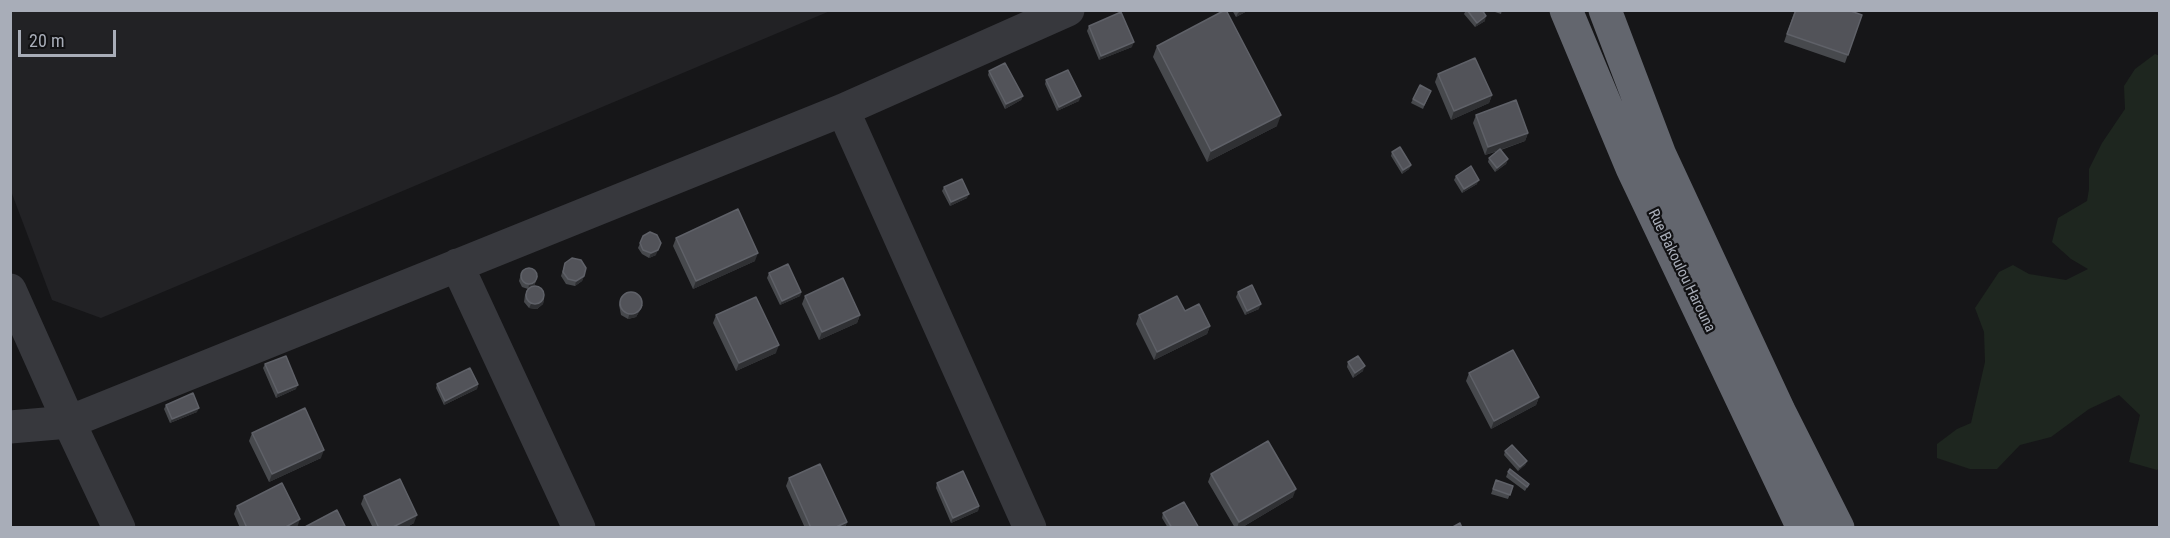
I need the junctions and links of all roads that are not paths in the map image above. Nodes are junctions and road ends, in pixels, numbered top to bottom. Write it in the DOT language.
graph roads {
  1 [pos="1068,10"];
  2 [pos="1566,10"];
  3 [pos="1605,10"];
  4 [pos="843,110"];
  5 [pos="457,265"];
  6 [pos="10,290"];
  7 [pos="69,422"];
  8 [pos="10,427"];
  9 [pos="119,528"];
  10 [pos="579,528"];
  11 [pos="1030,528"];
  12 [pos="1803,528"];
  13 [pos="1838,528"];
  1 -- 4 [label="street"];
  2 -- 12 [label="highway, Rue Bakoulou Harouna"];
  3 -- 13 [label="highway, Rue Bakoulou Harouna"];
  4 -- 5 [label="street"];
  4 -- 11 [label="street"];
  5 -- 7 [label="street"];
  5 -- 10 [label="street"];
  6 -- 7 [label="street"];
  7 -- 8 [label="street"];
  7 -- 9 [label="street"];
}
